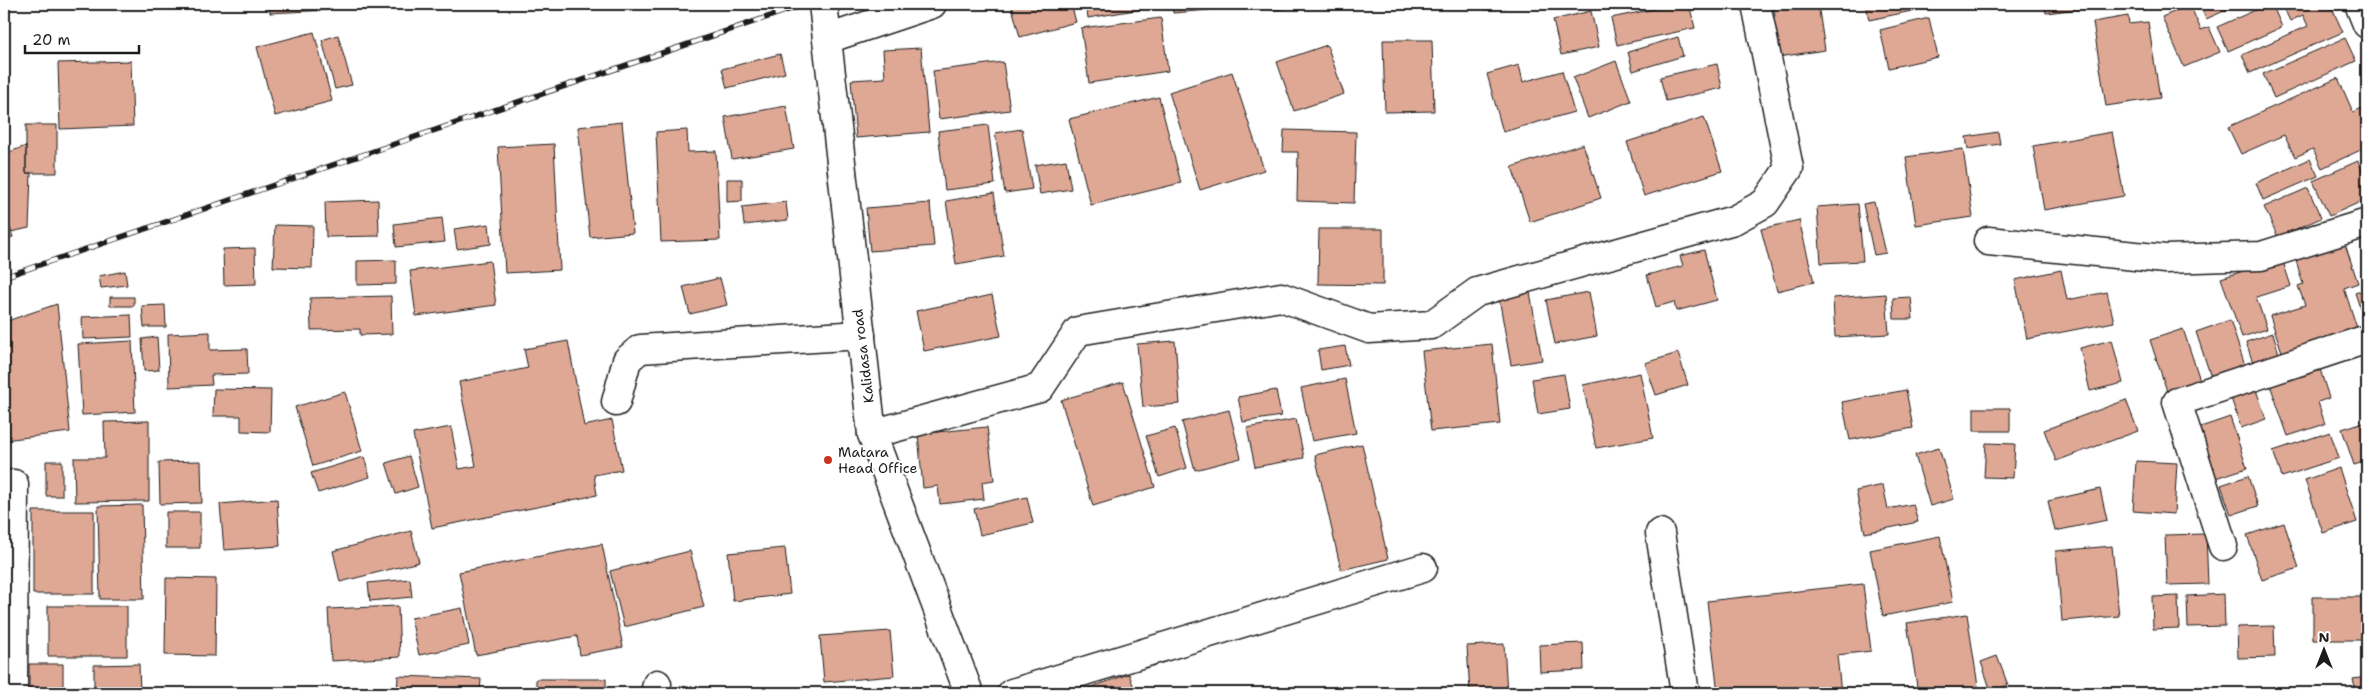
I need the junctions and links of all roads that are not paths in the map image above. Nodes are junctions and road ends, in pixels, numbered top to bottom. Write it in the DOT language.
graph roads {
  1 [pos="823,4"];
  2 [pos="932,4"];
  3 [pos="1756,4"];
  4 [pos="2359,4"];
  5 [pos="2367,24"];
  6 [pos="827,38"];
  7 [pos="2367,223"];
  8 [pos="1988,240"];
  9 [pos="861,335"];
  10 [pos="2367,339"];
  11 [pos="616,402"];
  12 [pos="872,434"];
  13 [pos="4,485"];
  14 [pos="1660,533"];
  15 [pos="2223,546"];
  16 [pos="1423,568"];
  17 [pos="13,693"];
  18 [pos="969,693"];
  19 [pos="1012,693"];
  20 [pos="1685,693"];
  1 -- 6 [label="street, Kalidasa road"];
  2 -- 6 [label="street"];
  3 -- 12 [label="street"];
  4 -- 5 [label="street"];
  6 -- 9 [label="street, Kalidasa road"];
  7 -- 8 [label="street"];
  9 -- 11 [label="street"];
  9 -- 12 [label="street, Kalidasa road"];
  10 -- 15 [label="street"];
  12 -- 18 [label="street, Kalidasa road"];
  13 -- 17 [label="street"];
  14 -- 20 [label="street"];
  16 -- 19 [label="street"];
}
